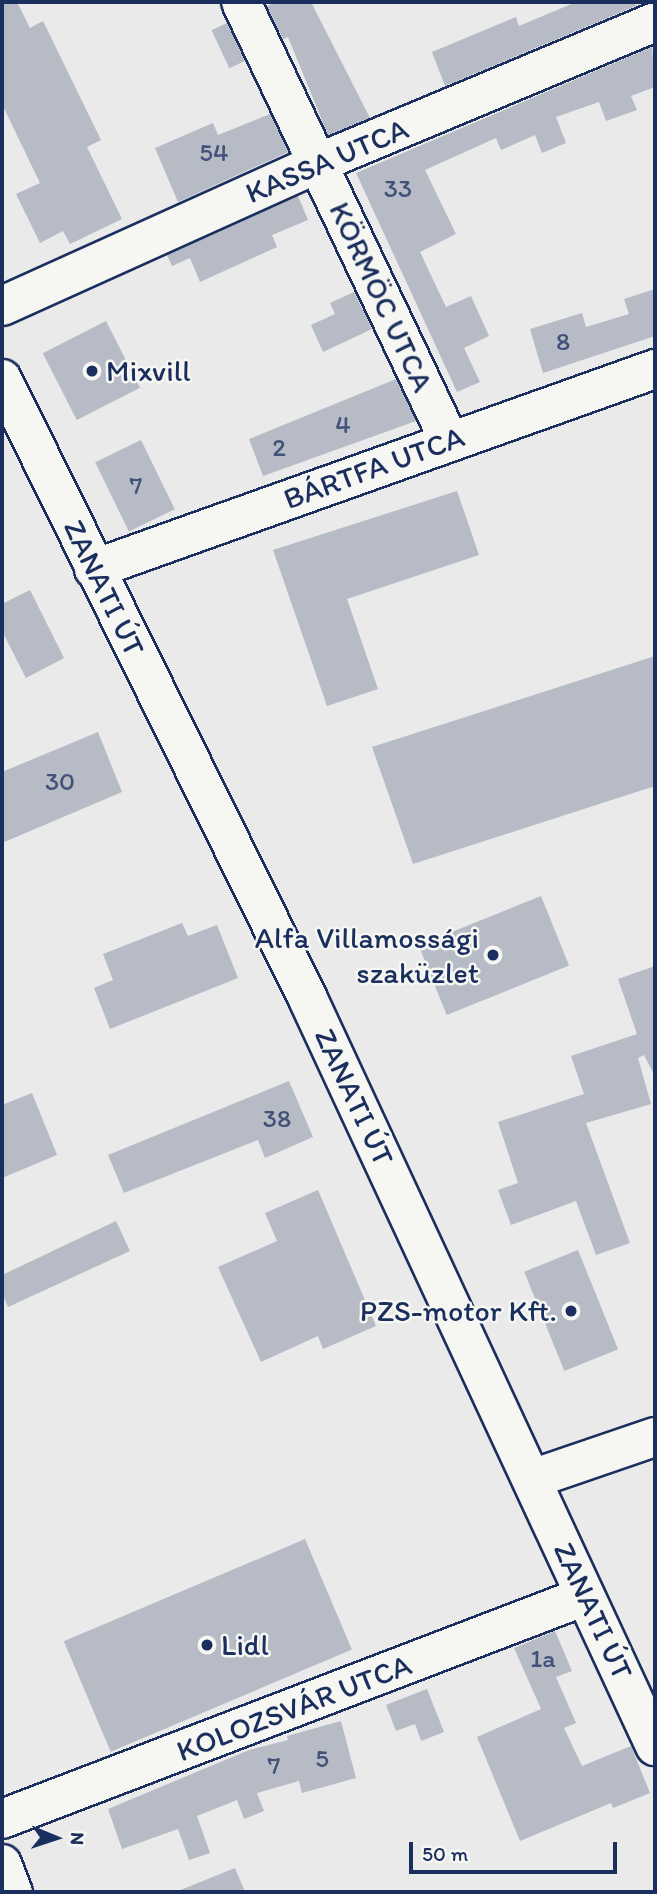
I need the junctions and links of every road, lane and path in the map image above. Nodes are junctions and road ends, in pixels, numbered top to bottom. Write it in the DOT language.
graph roads {
  1 [pos="241,2"];
  2 [pos="655,22"];
  3 [pos="318,163"];
  4 [pos="2,306"];
  5 [pos="655,369"];
  6 [pos="2,379"];
  7 [pos="449,440"];
  8 [pos="94,569"];
  9 [pos="655,1437"];
  10 [pos="532,1479"];
  11 [pos="585,1596"];
  12 [pos="655,1746"];
  13 [pos="2,1819"];
  14 [pos="2,1864"];
  15 [pos="13,1892"];
  1 -- 3 [label="street, KÖRMÖC UTCA"];
  2 -- 3 [label="street, KASSA UTCA"];
  3 -- 4 [label="street, KASSA UTCA"];
  3 -- 7 [label="street, KÖRMÖC UTCA"];
  5 -- 7 [label="street, BÁRTFA UTCA"];
  6 -- 8 [label="street, ZANATI ÚT"];
  7 -- 8 [label="street, BÁRTFA UTCA"];
  8 -- 10 [label="street, ZANATI ÚT"];
  9 -- 10 [label="street"];
  10 -- 11 [label="street, ZANATI ÚT"];
  11 -- 12 [label="street, ZANATI ÚT"];
  11 -- 13 [label="street, KOLOZSVÁR UTCA"];
  14 -- 15 [label="street"];
}
